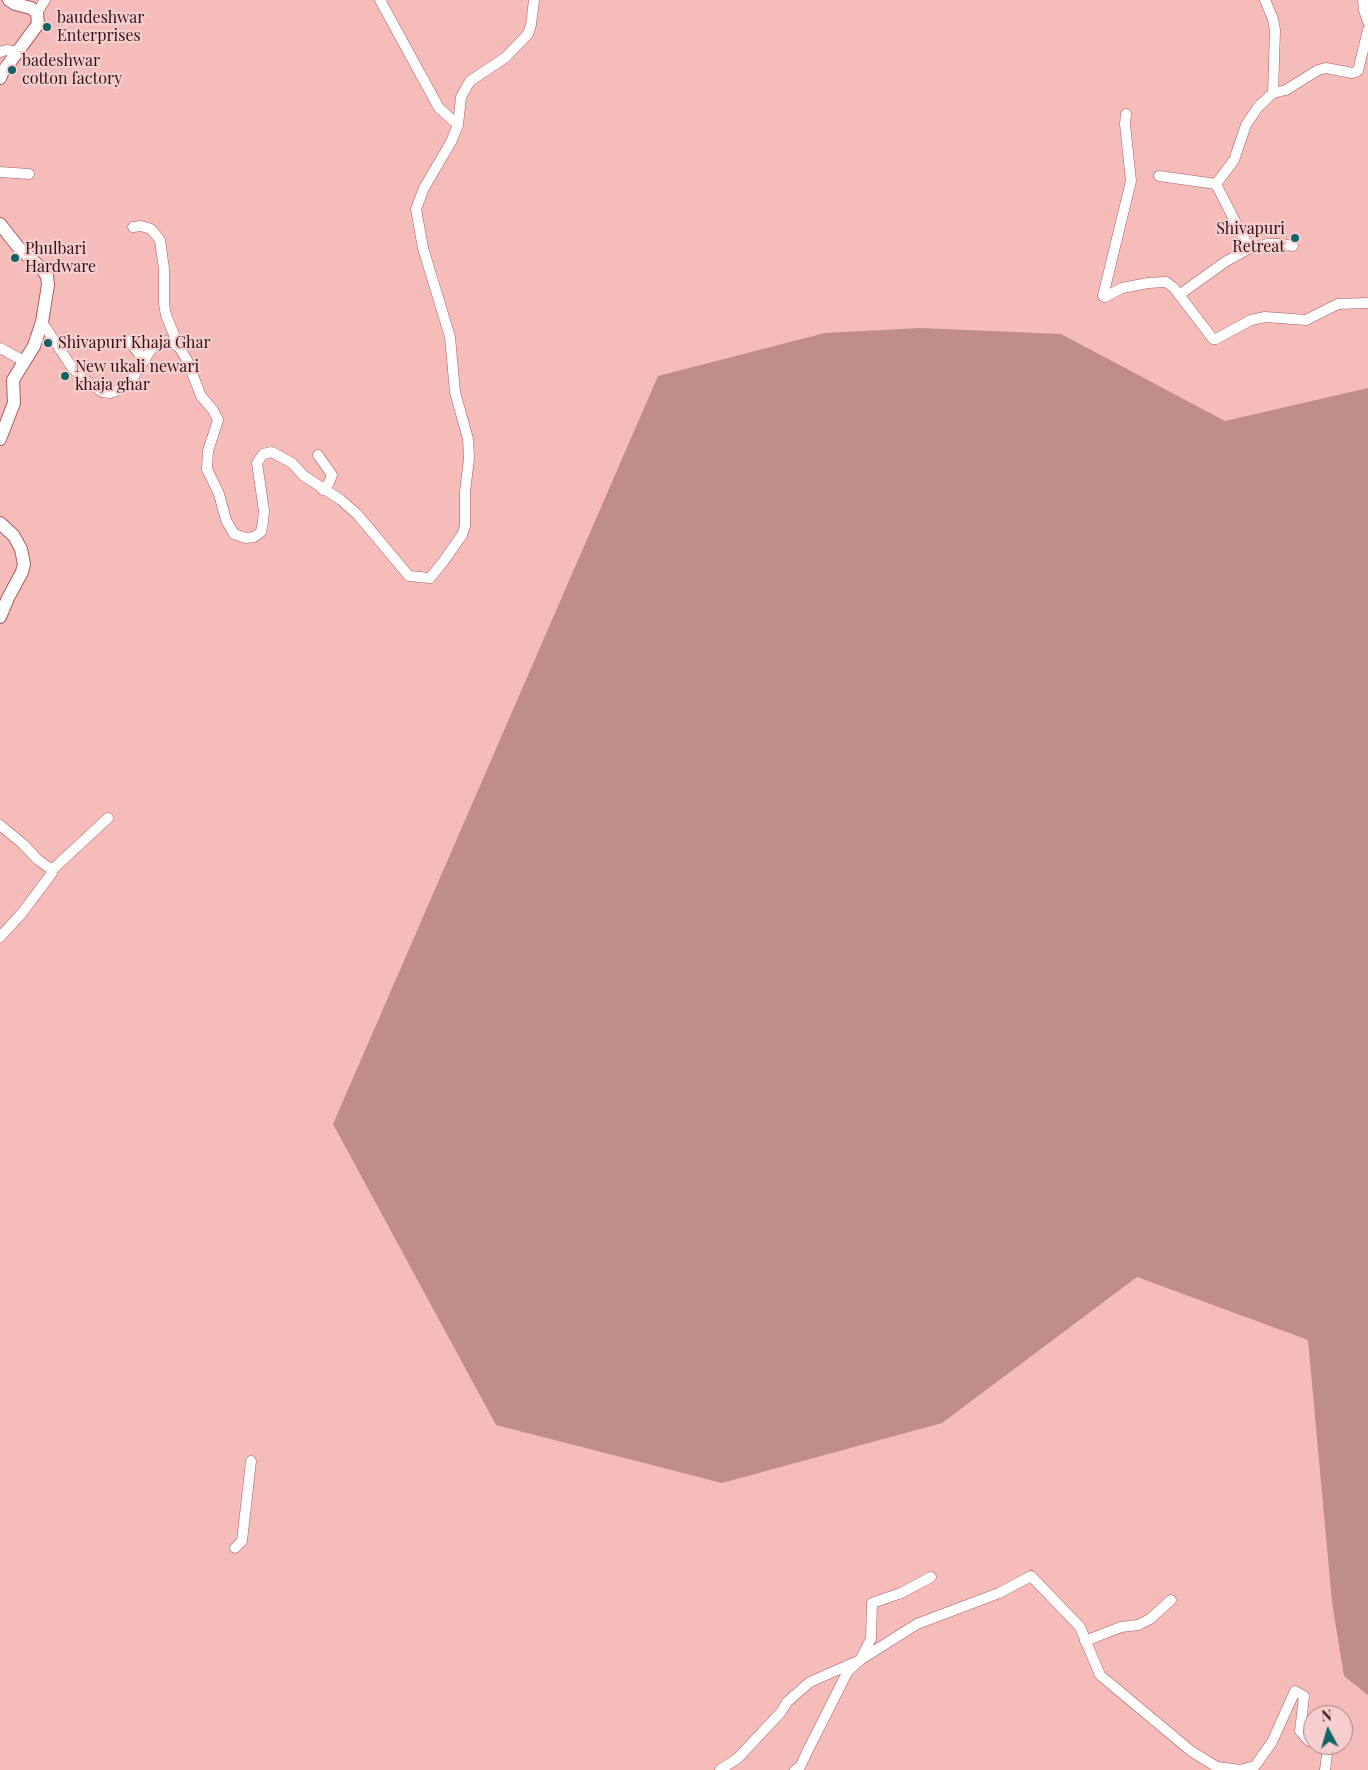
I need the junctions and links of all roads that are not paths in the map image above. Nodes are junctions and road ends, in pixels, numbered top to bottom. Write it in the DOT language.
graph roads {
  1 [pos="9,0"];
  2 [pos="45,0"];
  3 [pos="380,0"];
  4 [pos="534,0"];
  5 [pos="1265,0"];
  6 [pos="1363,0"];
  7 [pos="32,7"];
  8 [pos="1368,22"];
  9 [pos="1368,30"];
  10 [pos="0,52"];
  11 [pos="18,52"];
  12 [pos="0,78"];
  13 [pos="1273,93"];
  14 [pos="1126,114"];
  15 [pos="458,125"];
  16 [pos="0,172"];
  17 [pos="29,174"];
  18 [pos="1159,176"];
  19 [pos="1216,184"];
  20 [pos="0,224"];
  21 [pos="134,227"];
  22 [pos="1293,246"];
  23 [pos="1250,248"];
  24 [pos="1179,295"];
  25 [pos="1368,303"];
  26 [pos="42,322"];
  27 [pos="128,340"];
  28 [pos="179,347"];
  29 [pos="0,348"];
  30 [pos="145,358"];
  31 [pos="24,361"];
  32 [pos="0,439"];
  33 [pos="318,455"];
  34 [pos="324,490"];
  35 [pos="0,523"];
  36 [pos="0,618"];
  37 [pos="108,818"];
  38 [pos="0,826"];
  39 [pos="52,870"];
  40 [pos="0,937"];
  41 [pos="251,1460"];
  42 [pos="235,1548"];
  43 [pos="931,1576"];
  44 [pos="1171,1600"];
  45 [pos="1085,1641"];
  46 [pos="860,1660"];
  47 [pos="1303,1734"];
  48 [pos="1327,1755"];
  49 [pos="720,1770"];
  50 [pos="795,1770"];
  51 [pos="1325,1770"];
  1 -- 7 [label="street"];
  2 -- 7 [label="street"];
  3 -- 15 [label="street"];
  4 -- 15 [label="street"];
  5 -- 13 [label="street"];
  6 -- 8 [label="street"];
  7 -- 11 [label="street"];
  9 -- 13 [label="street"];
  10 -- 11 [label="street"];
  11 -- 12 [label="street"];
  13 -- 19 [label="street"];
  14 -- 24 [label="street"];
  15 -- 34 [label="street"];
  16 -- 17 [label="street"];
  18 -- 19 [label="street"];
  19 -- 23 [label="street"];
  20 -- 26 [label="street"];
  21 -- 28 [label="street"];
  22 -- 23 [label="street"];
  23 -- 24 [label="street"];
  24 -- 25 [label="street"];
  26 -- 30 [label="street"];
  26 -- 31 [label="street"];
  27 -- 30 [label="street"];
  28 -- 30 [label="street"];
  28 -- 34 [label="street"];
  29 -- 31 [label="street"];
  31 -- 32 [label="street"];
  33 -- 34 [label="street"];
  35 -- 36 [label="street"];
  37 -- 39 [label="street"];
  38 -- 39 [label="street"];
  39 -- 40 [label="street"];
  41 -- 42 [label="street"];
  43 -- 46 [label="street"];
  44 -- 45 [label="street"];
  45 -- 46 [label="street"];
  45 -- 47 [label="street"];
  46 -- 49 [label="street"];
  46 -- 50 [label="street"];
  48 -- 51 [label="street"];
}
